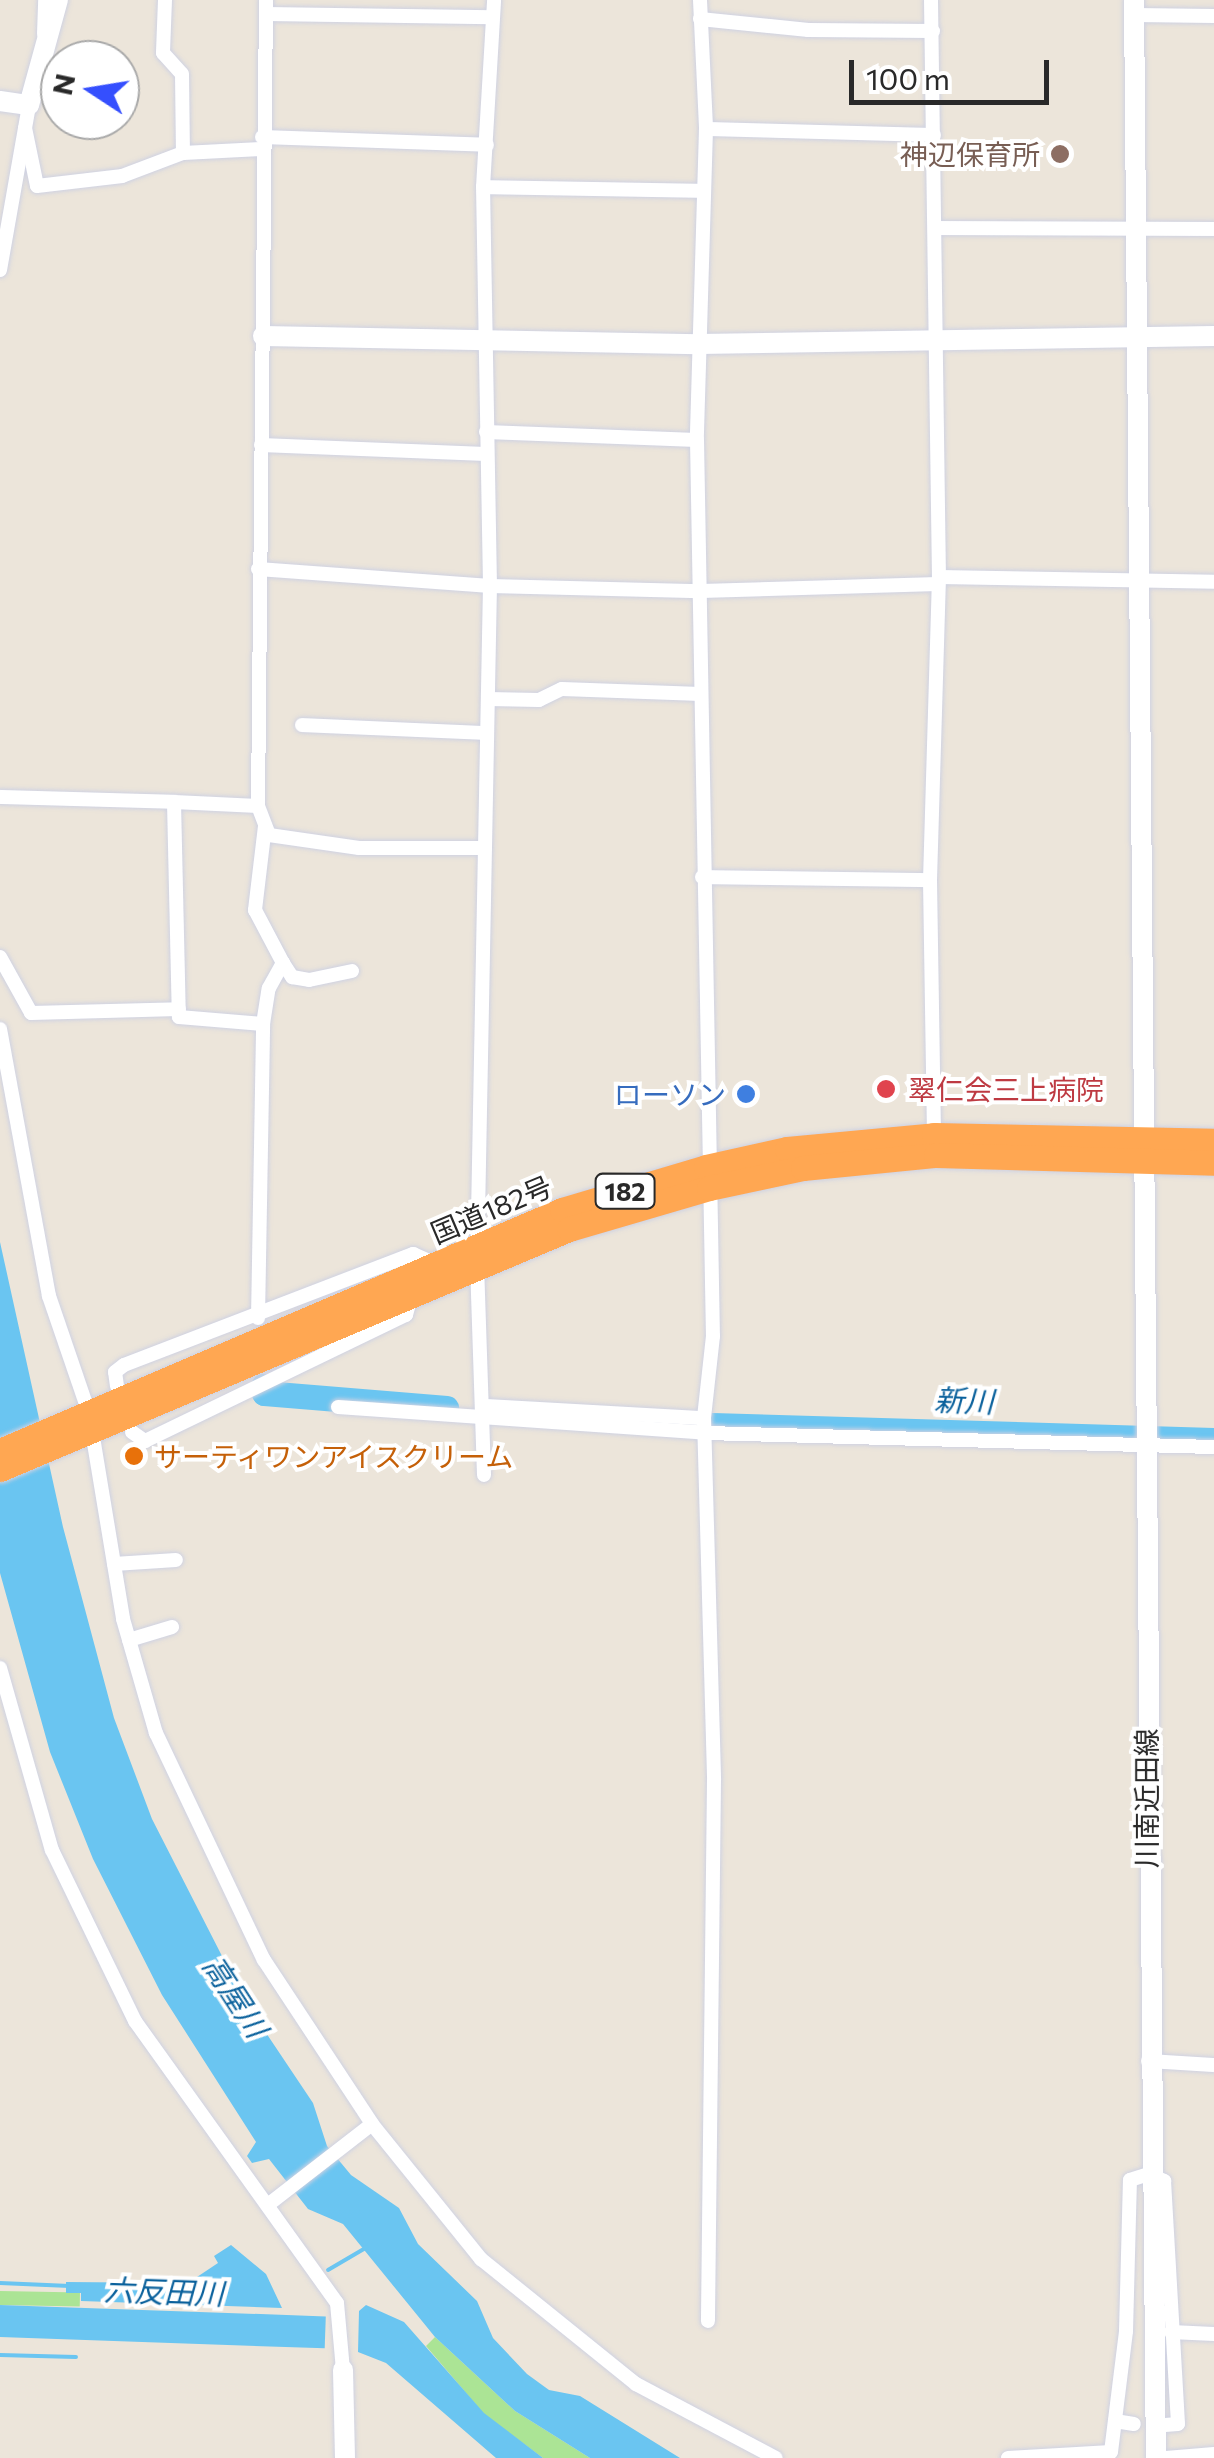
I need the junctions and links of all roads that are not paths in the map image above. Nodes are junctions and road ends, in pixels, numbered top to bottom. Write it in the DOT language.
graph roads {
  1 [pos="44,0"];
  2 [pos="58,0"];
  3 [pos="165,0"];
  4 [pos="494,0"];
  5 [pos="700,0"];
  6 [pos="931,0"];
  7 [pos="266,7"];
  8 [pos="1134,7"];
  9 [pos="1214,16"];
  10 [pos="493,17"];
  11 [pos="700,20"];
  12 [pos="933,31"];
  13 [pos="44,39"];
  14 [pos="0,101"];
  15 [pos="26,105"];
  16 [pos="25,128"];
  17 [pos="706,129"];
  18 [pos="934,135"];
  19 [pos="261,143"];
  20 [pos="487,145"];
  21 [pos="182,154"];
  22 [pos="483,187"];
  23 [pos="704,190"];
  24 [pos="1136,225"];
  25 [pos="935,228"];
  26 [pos="1214,229"];
  27 [pos="0,270"];
  28 [pos="1136,334"];
  29 [pos="262,336"];
  30 [pos="1214,336"];
  31 [pos="936,338"];
  32 [pos="486,341"];
  33 [pos="700,344"];
  34 [pos="486,432"];
  35 [pos="698,440"];
  36 [pos="261,445"];
  37 [pos="486,454"];
  38 [pos="258,570"];
  39 [pos="939,580"];
  40 [pos="1138,581"];
  41 [pos="1214,582"];
  42 [pos="490,586"];
  43 [pos="701,590"];
  44 [pos="701,694"];
  45 [pos="488,699"];
  46 [pos="302,726"];
  47 [pos="487,733"];
  48 [pos="0,796"];
  49 [pos="174,802"];
  50 [pos="258,806"];
  51 [pos="266,826"];
  52 [pos="485,848"];
  53 [pos="702,877"];
  54 [pos="930,880"];
  55 [pos="0,956"];
  56 [pos="283,963"];
  57 [pos="352,971"];
  58 [pos="179,1009"];
  59 [pos="263,1024"];
  60 [pos="0,1029"];
  61 [pos="934,1135"];
  62 [pos="1214,1141"];
  63 [pos="1143,1150"];
  64 [pos="1214,1164"];
  65 [pos="708,1177"];
  66 [pos="477,1257"];
  67 [pos="436,1264"];
  68 [pos="410,1300"];
  69 [pos="258,1318"];
  70 [pos="117,1386"];
  71 [pos="338,1408"];
  72 [pos="485,1413"];
  73 [pos="84,1425"];
  74 [pos="705,1426"];
  75 [pos="132,1432"];
  76 [pos="1143,1436"];
  77 [pos="1214,1447"];
  78 [pos="0,1451"];
  79 [pos="0,1469"];
  80 [pos="484,1475"];
  81 [pos="176,1560"];
  82 [pos="114,1564"];
  83 [pos="172,1627"];
  84 [pos="129,1640"];
  85 [pos="0,1668"];
  86 [pos="1148,2061"];
  87 [pos="1214,2064"];
  88 [pos="367,2128"];
  89 [pos="1149,2174"];
  90 [pos="272,2202"];
  91 [pos="708,2321"];
  92 [pos="1171,2332"];
  93 [pos="1214,2334"];
  94 [pos="343,2370"];
  95 [pos="1114,2421"];
  96 [pos="1134,2424"];
  97 [pos="1165,2425"];
  98 [pos="1214,2454"];
  99 [pos="345,2458"];
  100 [pos="776,2458"];
  101 [pos="1008,2458"];
  102 [pos="1156,2458"];
  103 [pos="1166,2458"];
  1 -- 13 [label="street"];
  2 -- 13 [label="street"];
  3 -- 21 [label="street"];
  4 -- 10 [label="street"];
  5 -- 11 [label="street"];
  6 -- 12 [label="street"];
  7 -- 10 [label="street"];
  7 -- 19 [label="street"];
  8 -- 9 [label="street"];
  8 -- 24 [label="street, 川南近田線"];
  10 -- 20 [label="street"];
  11 -- 12 [label="street"];
  11 -- 17 [label="street"];
  12 -- 18 [label="street"];
  13 -- 15 [label="street"];
  14 -- 15 [label="street"];
  15 -- 16 [label="street"];
  16 -- 21 [label="street"];
  16 -- 27 [label="street"];
  17 -- 18 [label="street"];
  17 -- 23 [label="street"];
  18 -- 25 [label="street"];
  19 -- 20 [label="street"];
  19 -- 21 [label="street"];
  19 -- 29 [label="street"];
  20 -- 22 [label="street"];
  22 -- 23 [label="street"];
  22 -- 32 [label="street"];
  23 -- 33 [label="street"];
  24 -- 25 [label="street"];
  24 -- 26 [label="street"];
  24 -- 28 [label="street, 川南近田線"];
  25 -- 31 [label="street"];
  28 -- 30 [label="street"];
  28 -- 31 [label="street"];
  28 -- 40 [label="street, 川南近田線"];
  29 -- 32 [label="street"];
  29 -- 36 [label="street"];
  31 -- 33 [label="street"];
  31 -- 39 [label="street"];
  32 -- 33 [label="street"];
  32 -- 34 [label="street"];
  33 -- 35 [label="street"];
  34 -- 35 [label="street"];
  34 -- 37 [label="street"];
  35 -- 43 [label="street"];
  36 -- 37 [label="street"];
  36 -- 38 [label="street"];
  37 -- 42 [label="street"];
  38 -- 42 [label="street"];
  38 -- 50 [label="street"];
  39 -- 40 [label="street"];
  39 -- 43 [label="street"];
  39 -- 54 [label="street"];
  40 -- 41 [label="street"];
  40 -- 63 [label="street, 川南近田線"];
  42 -- 43 [label="street"];
  42 -- 45 [label="street"];
  43 -- 44 [label="street"];
  44 -- 45 [label="street"];
  44 -- 53 [label="street"];
  45 -- 47 [label="street"];
  46 -- 47 [label="street"];
  47 -- 52 [label="street"];
  48 -- 49 [label="street"];
  49 -- 50 [label="street"];
  49 -- 58 [label="street"];
  50 -- 51 [label="street"];
  51 -- 52 [label="street"];
  51 -- 56 [label="street"];
  52 -- 66 [label="street"];
  53 -- 54 [label="street"];
  53 -- 65 [label="street"];
  54 -- 61 [label="street"];
  55 -- 58 [label="street"];
  56 -- 57 [label="street"];
  56 -- 59 [label="street"];
  58 -- 59 [label="street"];
  59 -- 69 [label="street"];
  60 -- 73 [label="street"];
  61 -- 63 [label="highway, 国道182号 / 182"];
  61 -- 65 [label="highway, 国道182号 / 182"];
  62 -- 63 [label="highway, 国道182号 / 182"];
  63 -- 64 [label="highway, 国道182号 / 182"];
  63 -- 65 [label="highway, 国道182号 / 182"];
  63 -- 76 [label="street, 川南近田線"];
  65 -- 66 [label="highway, 国道182号 / 182"];
  65 -- 74 [label="street"];
  66 -- 67 [label="highway, 国道182号 / 182"];
  66 -- 68 [label="highway, 国道182号 / 182"];
  66 -- 72 [label="street"];
  67 -- 69 [label="street"];
  67 -- 73 [label="highway, 国道182号 / 182"];
  68 -- 73 [label="highway, 国道182号 / 182"];
  68 -- 75 [label="street"];
  69 -- 70 [label="street"];
  71 -- 72 [label="street"];
  72 -- 74 [label="street"];
  72 -- 80 [label="street"];
  73 -- 78 [label="highway, 国道182号 / 182"];
  73 -- 79 [label="highway, 国道182号 / 182"];
  73 -- 82 [label="street"];
  74 -- 76 [label="street"];
  74 -- 91 [label="street"];
  76 -- 77 [label="street"];
  76 -- 86 [label="street, 川南近田線"];
  81 -- 82 [label="street"];
  82 -- 84 [label="street"];
  83 -- 84 [label="street"];
  84 -- 88 [label="street"];
  85 -- 90 [label="street"];
  86 -- 87 [label="street"];
  86 -- 89 [label="street, 川南近田線"];
  88 -- 90 [label="street"];
  88 -- 100 [label="street"];
  89 -- 92 [label="street"];
  89 -- 95 [label="street"];
  89 -- 102 [label="street, 川南近田線"];
  90 -- 94 [label="street"];
  92 -- 93 [label="street"];
  92 -- 97 [label="street"];
  94 -- 99 [label="street"];
  95 -- 96 [label="street"];
  95 -- 101 [label="street"];
  98 -- 103 [label="street"];
}
